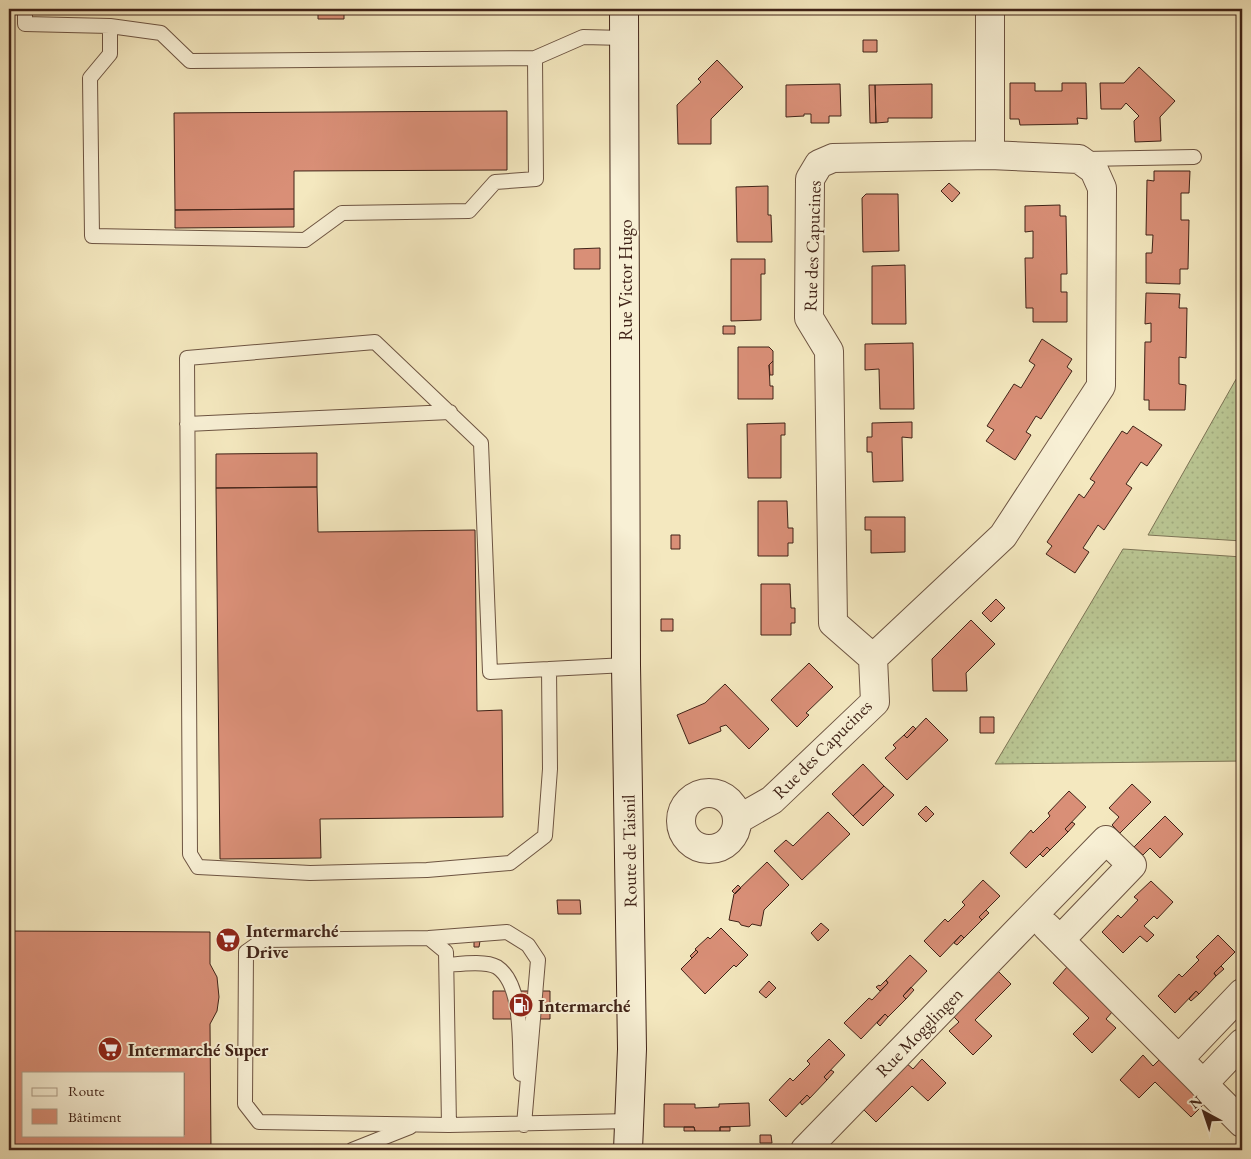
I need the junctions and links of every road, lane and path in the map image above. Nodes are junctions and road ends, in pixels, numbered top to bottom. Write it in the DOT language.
graph roads {
  1 [pos="25,9"];
  2 [pos="624,9"];
  3 [pos="990,9"];
  4 [pos="110,26"];
  5 [pos="624,38"];
  6 [pos="534,58"];
  7 [pos="990,155"];
  8 [pos="1194,158"];
  9 [pos="1079,159"];
  10 [pos="450,412"];
  11 [pos="187,424"];
  12 [pos="627,551"];
  13 [pos="873,658"];
  14 [pos="626,665"];
  15 [pos="549,669"];
  16 [pos="737,820"];
  17 [pos="1034,914"];
  18 [pos="429,938"];
  19 [pos="1060,940"];
  20 [pos="447,965"];
  21 [pos="1242,993"];
  22 [pos="1242,1043"];
  23 [pos="1179,1060"];
  24 [pos="1203,1084"];
  25 [pos="629,1121"];
  26 [pos="1242,1123"];
  27 [pos="416,1125"];
  28 [pos="449,1125"];
  29 [pos="524,1125"];
  30 [pos="352,1150"];
  31 [pos="628,1150"];
  32 [pos="805,1150"];
  1 -- 4 [label="lane"];
  2 -- 5 [label="street, Rue Victor Hugo"];
  3 -- 7 [label="street"];
  4 -- 6 [label="lane"];
  4 -- 6 [label="lane"];
  5 -- 6 [label="lane"];
  5 -- 12 [label="street, Rue Victor Hugo"];
  7 -- 9 [label="street, Rue des Capucines"];
  7 -- 13 [label="street, Rue des Capucines"];
  8 -- 9 [label="lane"];
  9 -- 13 [label="street"];
  10 -- 11 [label="lane"];
  10 -- 11 [label="lane"];
  10 -- 15 [label="lane"];
  11 -- 15 [label="lane"];
  12 -- 14 [label="street, Route de Taisnil"];
  13 -- 16 [label="street, Rue des Capucines"];
  14 -- 15 [label="lane"];
  14 -- 25 [label="street, Route de Taisnil"];
  17 -- 19 [label="street"];
  17 -- 19 [label="street, Rue Mogglingen"];
  17 -- 32 [label="street, Rue Mogglingen"];
  18 -- 20 [label="lane"];
  18 -- 27 [label="lane"];
  18 -- 29 [label="lane"];
  19 -- 23 [label="street"];
  20 -- 28 [label="lane"];
  20 -- 29 [label="lane"];
  21 -- 23 [label="street"];
  22 -- 24 [label="street"];
  23 -- 24 [label="street"];
  24 -- 26 [label="street"];
  25 -- 29 [label="lane"];
  25 -- 31 [label="street, Route de Taisnil"];
  27 -- 28 [label="lane"];
  27 -- 30 [label="lane"];
  28 -- 29 [label="lane"];
}
